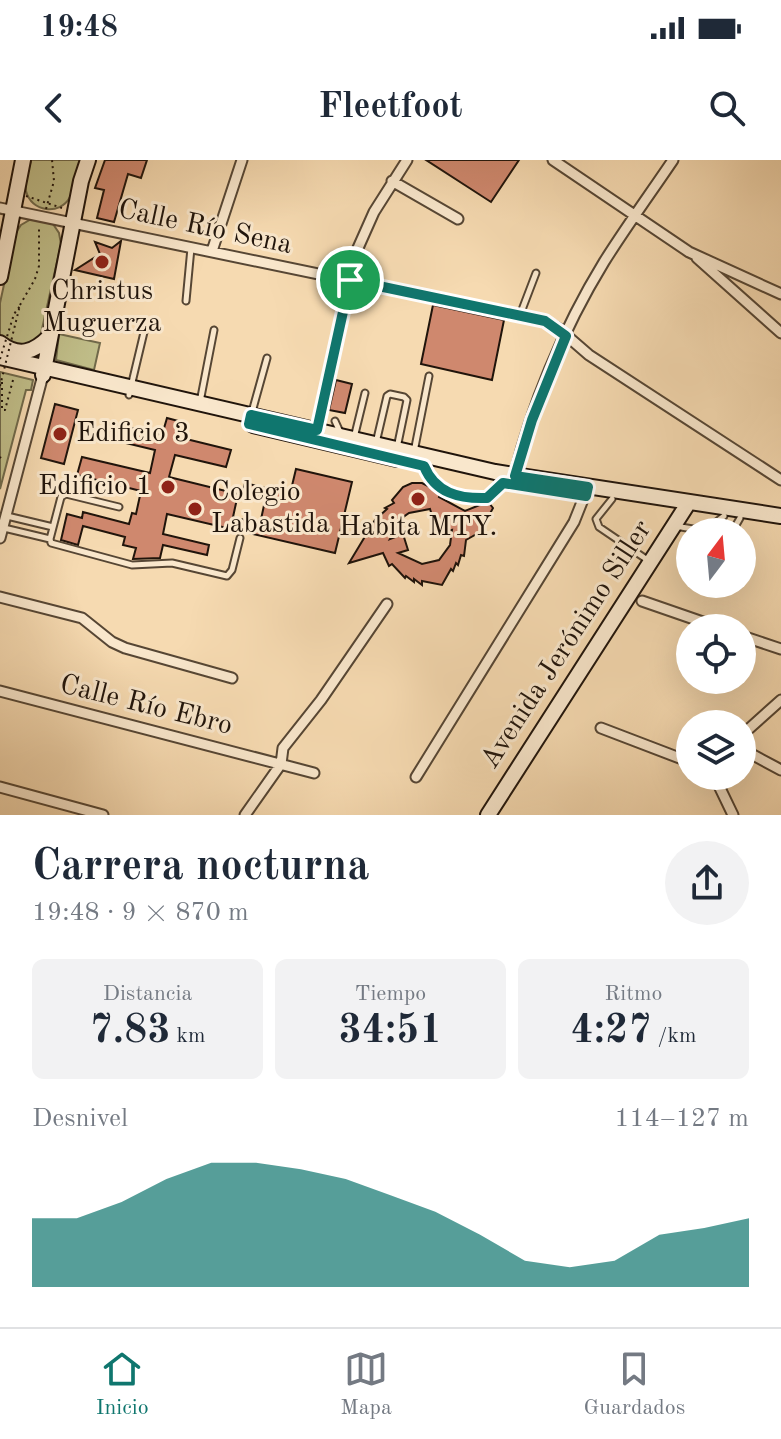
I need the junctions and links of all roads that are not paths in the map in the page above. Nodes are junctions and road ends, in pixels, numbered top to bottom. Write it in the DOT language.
graph roads {
  1 [pos="23,160"];
  2 [pos="88,160"];
  3 [pos="242,160"];
  4 [pos="407,160"];
  5 [pos="553,160"];
  6 [pos="673,160"];
  7 [pos="392,181"];
  8 [pos="6,209"];
  9 [pos="635,215"];
  10 [pos="458,219"];
  11 [pos="72,223"];
  12 [pos="191,247"];
  13 [pos="212,251"];
  14 [pos="689,252"];
  15 [pos="536,273"];
  16 [pos="0,277"];
  17 [pos="350,280"];
  18 [pos="781,294"];
  19 [pos="186,301"];
  20 [pos="520,315"];
  21 [pos="145,328"];
  22 [pos="214,330"];
  23 [pos="781,333"];
  24 [pos="566,336"];
  25 [pos="49,337"];
  26 [pos="0,343"];
  27 [pos="0,358"];
  28 [pos="267,358"];
  29 [pos="0,366"];
  30 [pos="44,371"];
  31 [pos="429,376"];
  32 [pos="130,391"];
  33 [pos="365,393"];
  34 [pos="200,403"];
  35 [pos="250,420"];
  36 [pos="326,421"];
  37 [pos="348,438"];
  38 [pos="375,444"];
  39 [pos="397,449"];
  40 [pos="413,453"];
  41 [pos="424,466"];
  42 [pos="781,480"];
  43 [pos="510,481"];
  44 [pos="587,491"];
  45 [pos="612,499"];
  46 [pos="686,506"];
  47 [pos="119,507"];
  48 [pos="6,515"];
  49 [pos="724,516"];
  50 [pos="781,516"];
  51 [pos="740,518"];
  52 [pos="756,520"];
  53 [pos="781,524"];
  54 [pos="674,526"];
  55 [pos="53,527"];
  56 [pos="1,533"];
  57 [pos="240,538"];
  58 [pos="50,539"];
  59 [pos="651,562"];
  60 [pos="0,597"];
  61 [pos="642,601"];
  62 [pos="387,604"];
  63 [pos="680,614"];
  64 [pos="756,641"];
  65 [pos="781,649"];
  66 [pos="232,678"];
  67 [pos="0,691"];
  68 [pos="781,700"];
  69 [pos="756,722"];
  70 [pos="601,728"];
  71 [pos="676,757"];
  72 [pos="756,757"];
  73 [pos="281,764"];
  74 [pos="781,770"];
  75 [pos="314,773"];
  76 [pos="416,777"];
  77 [pos="0,787"];
  78 [pos="721,790"];
  79 [pos="103,815"];
  80 [pos="245,815"];
  81 [pos="488,815"];
  82 [pos="733,815"];
  1 -- 8 [label="main road"];
  2 -- 11 [label="main road"];
  3 -- 13 [label="street"];
  4 -- 7 [label="street"];
  5 -- 9 [label="street"];
  6 -- 9 [label="street"];
  7 -- 10 [label="street"];
  7 -- 17 [label="street"];
  8 -- 11 [label="street, Calle Río Sena"];
  8 -- 16 [label="main road"];
  9 -- 14 [label="street"];
  9 -- 24 [label="street"];
  11 -- 12 [label="street, Calle Río Sena"];
  11 -- 25 [label="main road"];
  12 -- 13 [label="street, Calle Río Sena"];
  12 -- 19 [label="lane"];
  13 -- 17 [label="street, Calle Río Sena"];
  14 -- 18 [label="street"];
  14 -- 23 [label="street"];
  15 -- 20 [label="lane"];
  17 -- 20 [label="street, Calle Río Sena"];
  17 -- 36 [label="street"];
  20 -- 24 [label="street, Calle Río Sena"];
  21 -- 32 [label="lane"];
  22 -- 34 [label="lane"];
  24 -- 42 [label="street, Calle Río Sena"];
  24 -- 43 [label="street"];
  25 -- 26 [label="main road"];
  25 -- 30 [label="main road"];
  27 -- 30 [label="main road"];
  28 -- 35 [label="lane"];
  29 -- 30 [label="main road"];
  30 -- 32 [label="main road"];
  30 -- 48 [label="street"];
  31 -- 40 [label="lane"];
  32 -- 34 [label="main road"];
  32 -- 35 [label="main road"];
  33 -- 37 [label="lane"];
  34 -- 35 [label="main road"];
  35 -- 36 [label="main road"];
  35 -- 41 [label="main road"];
  36 -- 37 [label="main road"];
  37 -- 38 [label="main road"];
  38 -- 39 [label="main road"];
  38 -- 39 [label="lane"];
  39 -- 40 [label="main road"];
  40 -- 43 [label="main road"];
  41 -- 43 [label="main road"];
  41 -- 43 [label="lane"];
  43 -- 44 [label="main road"];
  44 -- 45 [label="main road"];
  44 -- 46 [label="main road"];
  44 -- 76 [label="street"];
  45 -- 46 [label="main road"];
  45 -- 59 [label="lane"];
  46 -- 49 [label="main road"];
  46 -- 50 [label="main road"];
  46 -- 54 [label="main road, Avenida Jerónimo Siller"];
  47 -- 55 [label="lane"];
  48 -- 55 [label="lane"];
  48 -- 56 [label="street"];
  49 -- 51 [label="main road"];
  49 -- 54 [label="lane"];
  52 -- 53 [label="main road"];
  54 -- 59 [label="main road, Avenida Jerónimo Siller"];
  55 -- 58 [label="lane"];
  56 -- 58 [label="lane"];
  57 -- 58 [label="lane"];
  59 -- 81 [label="main road, Avenida Jerónimo Siller"];
  60 -- 66 [label="street"];
  61 -- 63 [label="street"];
  62 -- 73 [label="street"];
  64 -- 65 [label="street"];
  67 -- 73 [label="street, Calle Río Ebro"];
  68 -- 69 [label="street"];
  70 -- 71 [label="street"];
  72 -- 74 [label="street"];
  73 -- 75 [label="street, Calle Río Ebro"];
  73 -- 80 [label="street"];
  77 -- 79 [label="street"];
  78 -- 82 [label="street"];
}
